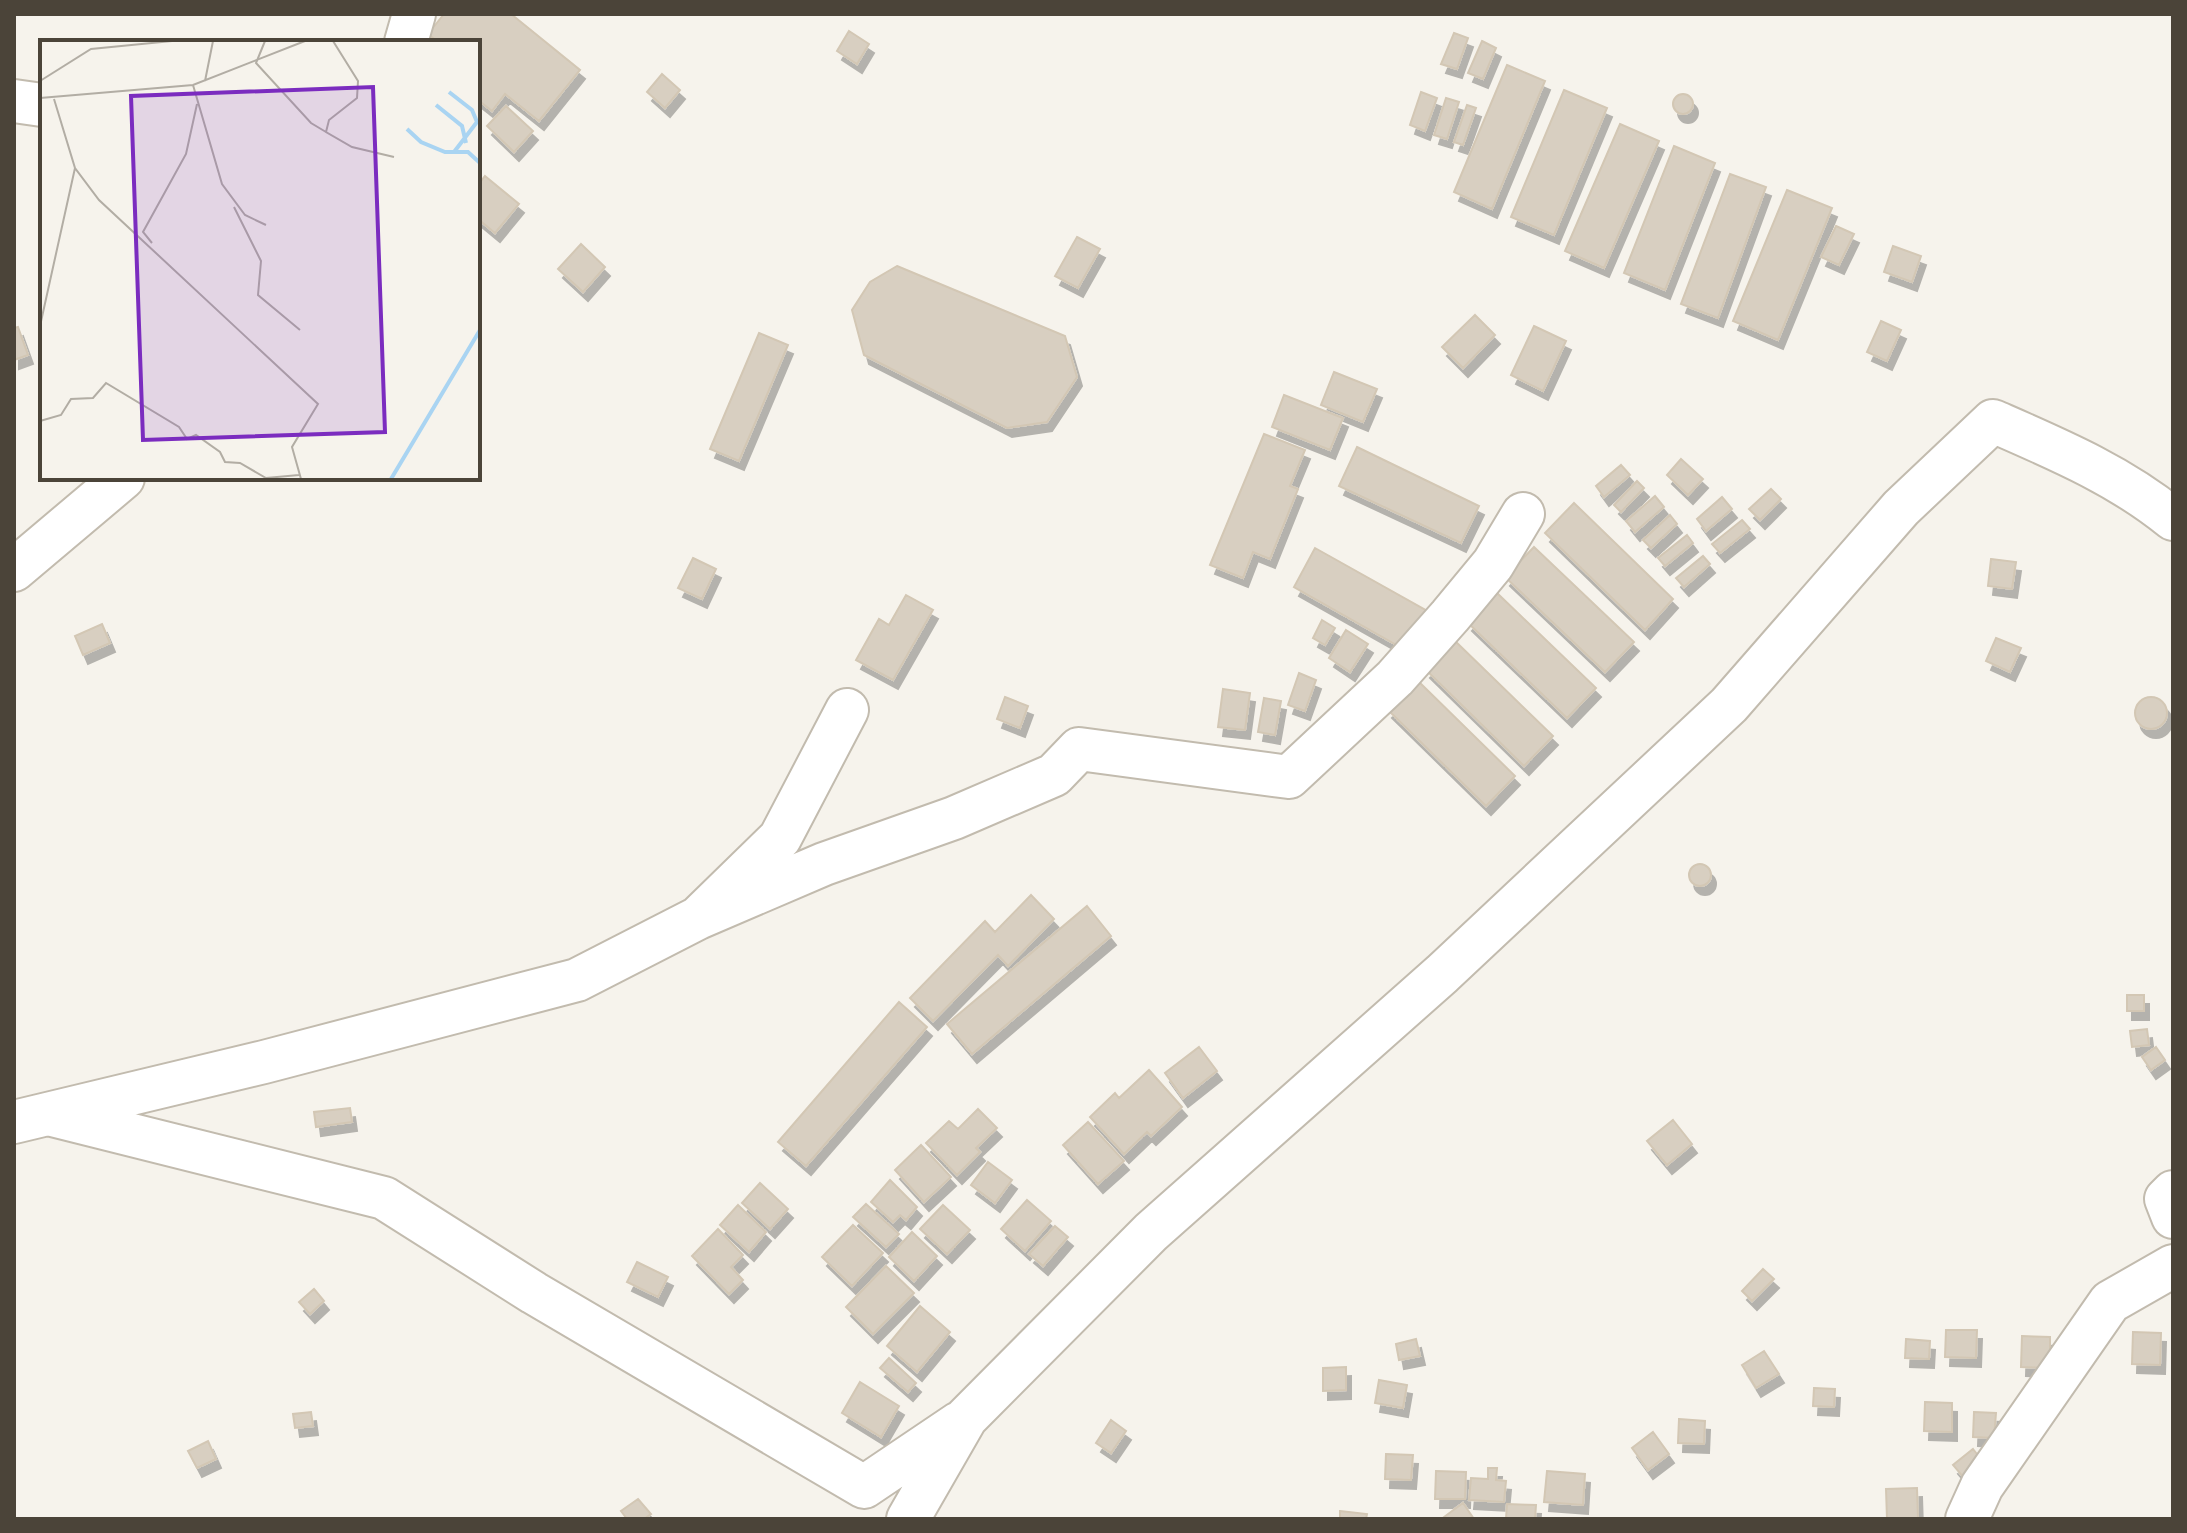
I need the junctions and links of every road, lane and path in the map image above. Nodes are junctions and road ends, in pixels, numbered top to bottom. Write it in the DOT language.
graph roads {
  1 [pos="414,14"];
  2 [pos="407,40"];
  3 [pos="14,101"];
  4 [pos="40,105"];
  5 [pos="121,480"];
  6 [pos="1523,514"];
  7 [pos="2173,519"];
  8 [pos="14,570"];
  9 [pos="847,710"];
  10 [pos="698,918"];
  11 [pos="31,1118"];
  12 [pos="2173,1192"];
  13 [pos="2173,1217"];
  14 [pos="2173,1266"];
  15 [pos="966,1418"];
  16 [pos="908,1519"];
  17 [pos="1967,1519"];
  1 -- 2 [label="street"];
  3 -- 4 [label="street"];
  5 -- 8 [label="street"];
  6 -- 10 [label="street"];
  7 -- 15 [label="street"];
  9 -- 10 [label="street"];
  10 -- 11 [label="street"];
  11 -- 15 [label="street"];
  12 -- 13 [label="street"];
  14 -- 17 [label="street"];
  15 -- 16 [label="street"];
}
